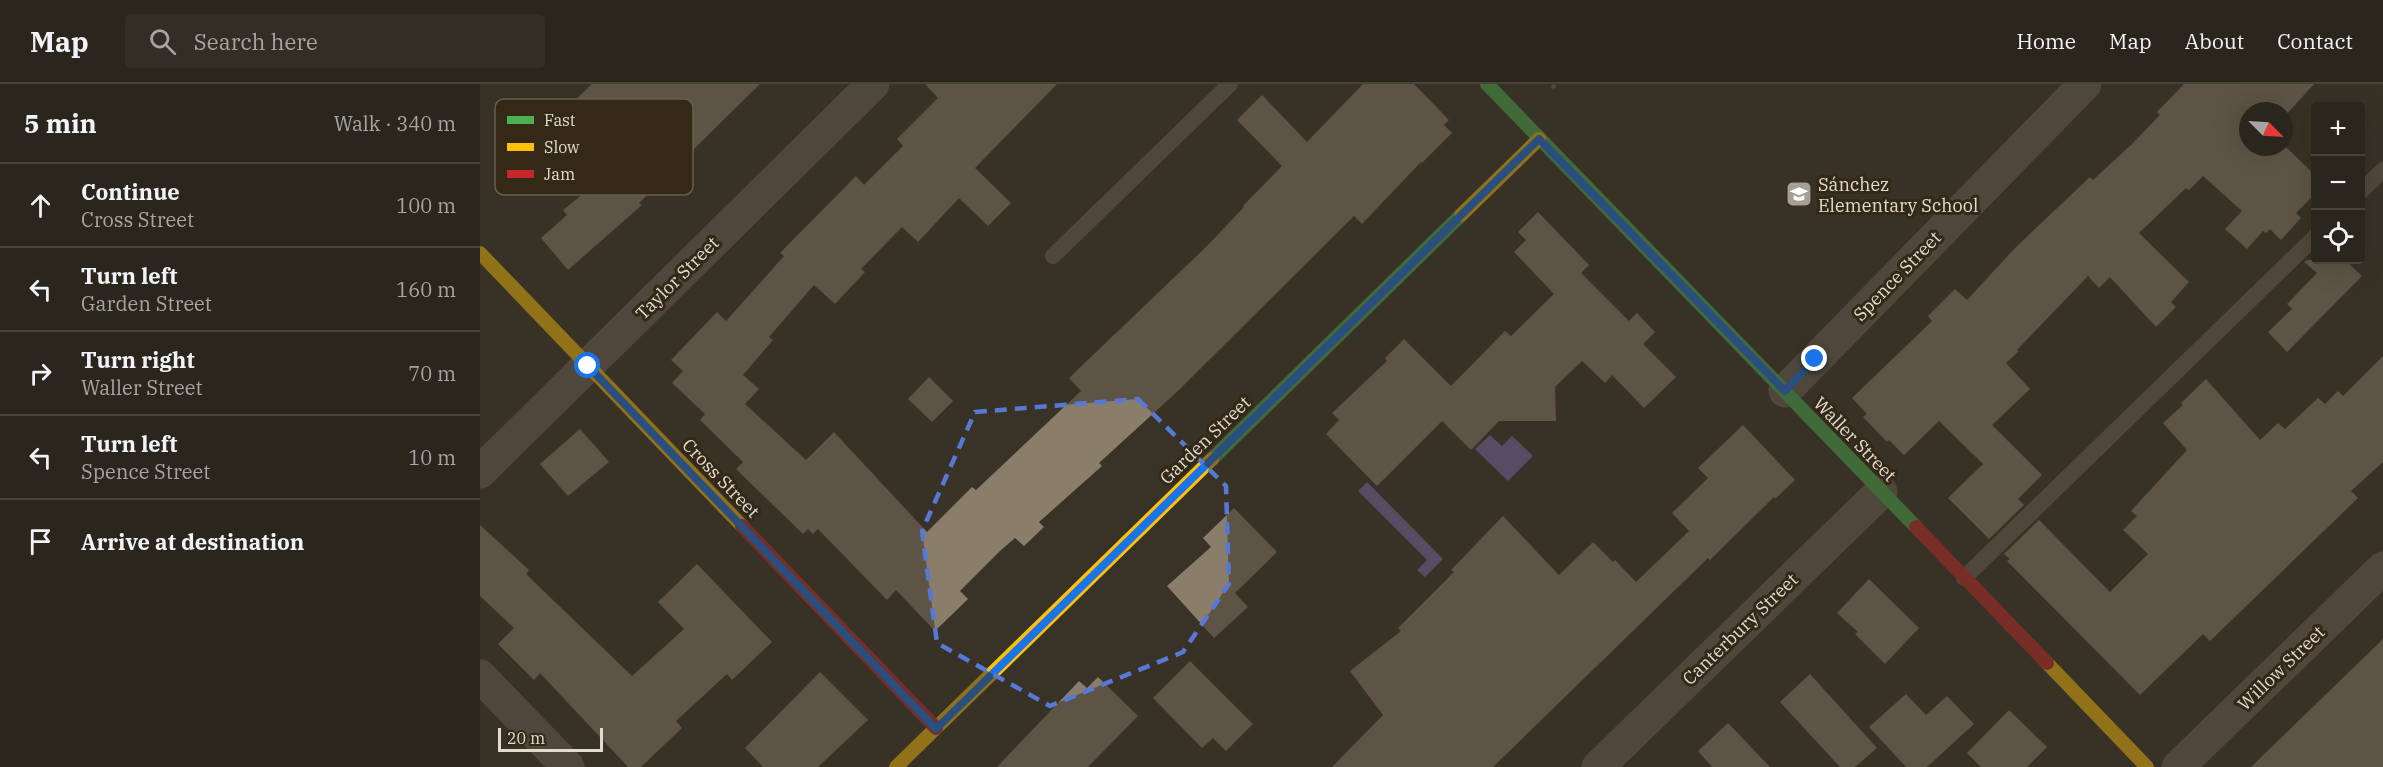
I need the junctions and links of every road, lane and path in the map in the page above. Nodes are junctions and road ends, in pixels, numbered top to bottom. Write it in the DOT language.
graph roads {
  1 [pos="873,84"];
  2 [pos="1230,84"];
  3 [pos="1487,84"];
  4 [pos="1556,84"];
  5 [pos="2085,84"];
  6 [pos="1552,88"];
  7 [pos="1539,139"];
  8 [pos="2383,170"];
  9 [pos="2365,188"];
  10 [pos="2311,241"];
  11 [pos="480,253"];
  12 [pos="1053,256"];
  13 [pos="588,366"];
  14 [pos="1785,391"];
  15 [pos="480,472"];
  16 [pos="1881,492"];
  17 [pos="2383,568"];
  18 [pos="1964,578"];
  19 [pos="480,676"];
  20 [pos="936,729"];
  21 [pos="568,767"];
  22 [pos="896,767"];
  23 [pos="1598,767"];
  24 [pos="2147,767"];
  25 [pos="2178,767"];
  1 -- 13 [label="street, Taylor Street"];
  2 -- 12 [label="lane"];
  3 -- 7 [label="street, Waller Street"];
  4 -- 6 [label="path"];
  5 -- 14 [label="street, Spence Street"];
  7 -- 14 [label="street, Waller Street"];
  7 -- 20 [label="street, Garden Street"];
  8 -- 9 [label="lane"];
  10 -- 18 [label="lane"];
  11 -- 13 [label="street, Cross Street"];
  13 -- 15 [label="street, Taylor Street"];
  13 -- 20 [label="street, Cross Street"];
  14 -- 16 [label="street, Waller Street"];
  16 -- 18 [label="street, Waller Street"];
  16 -- 23 [label="street, Canterbury Street"];
  17 -- 25 [label="street, Willow Street"];
  18 -- 24 [label="street, Waller Street"];
  19 -- 21 [label="street"];
  20 -- 22 [label="street, Garden Street"];
}
